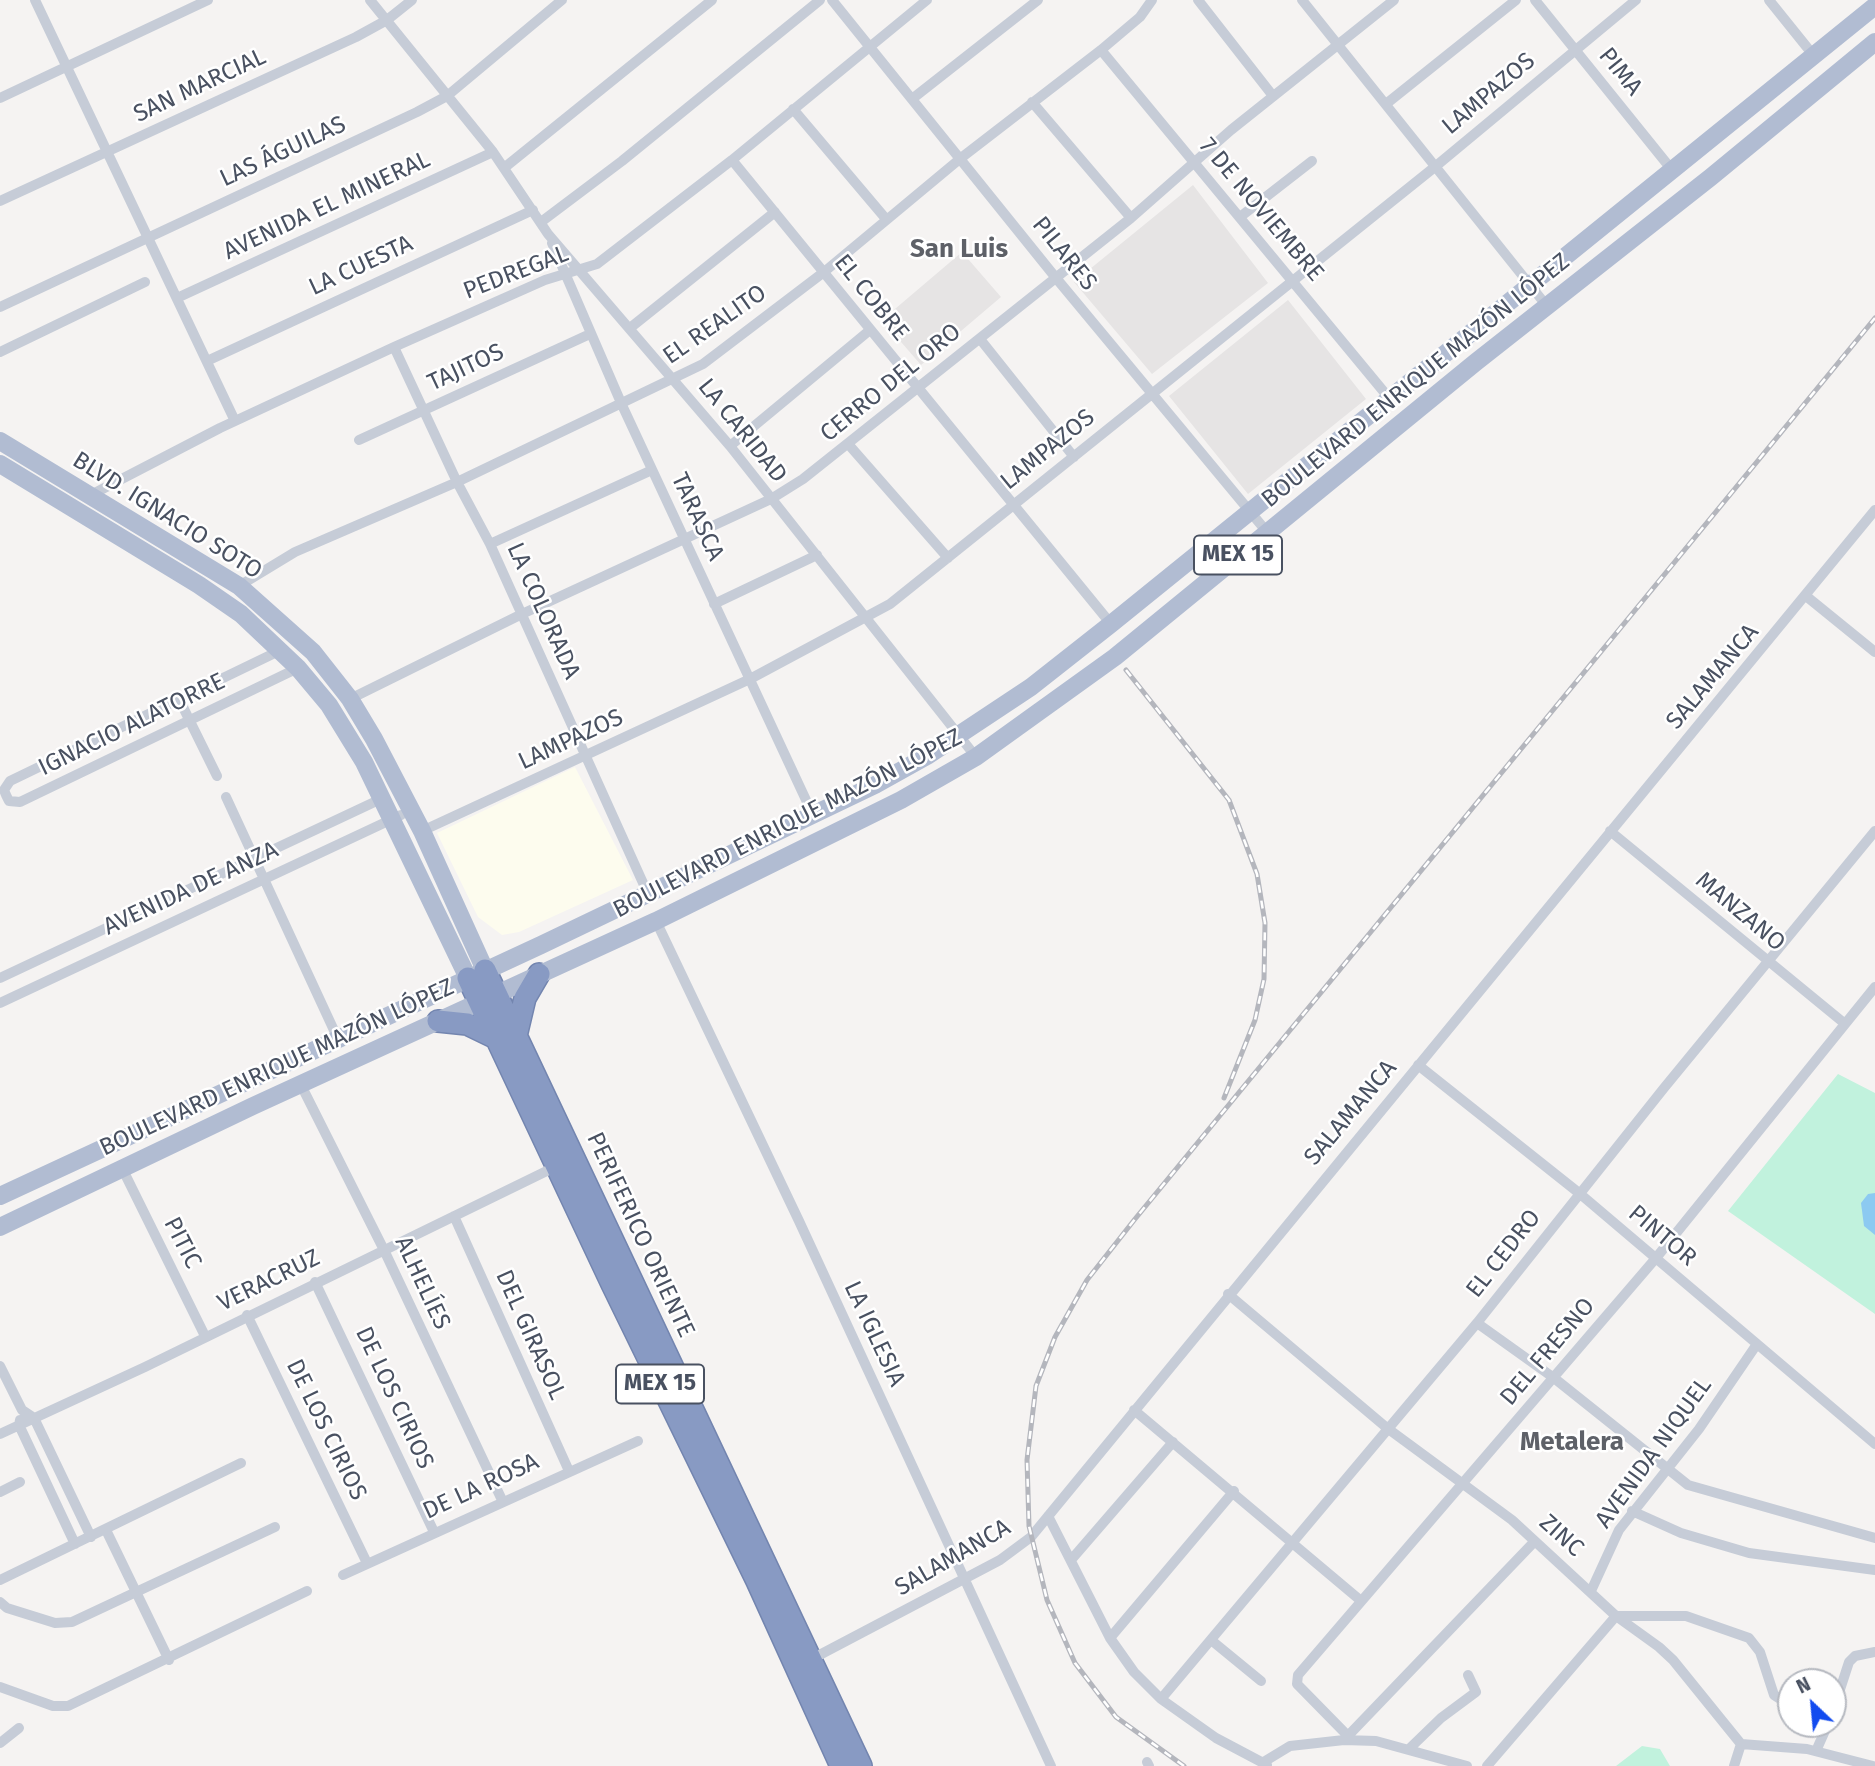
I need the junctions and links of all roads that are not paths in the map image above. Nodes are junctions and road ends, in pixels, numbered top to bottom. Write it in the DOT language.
graph roads {
  1 [pos="35,0"];
  2 [pos="208,0"];
  3 [pos="370,0"];
  4 [pos="412,0"];
  5 [pos="562,0"];
  6 [pos="712,0"];
  7 [pos="820,0"];
  8 [pos="832,0"];
  9 [pos="927,0"];
  10 [pos="1038,0"];
  11 [pos="1198,0"];
  12 [pos="1302,0"];
  13 [pos="1394,0"];
  14 [pos="1516,0"];
  15 [pos="1535,0"];
  16 [pos="1636,0"];
  17 [pos="1769,0"];
  18 [pos="1153,1"];
  19 [pos="1875,6"];
  20 [pos="387,20"];
  21 [pos="1875,41"];
  22 [pos="1338,44"];
  23 [pos="868,46"];
  24 [pos="1101,50"];
  25 [pos="1575,50"];
  26 [pos="1814,56"];
  27 [pos="67,67"];
  28 [pos="447,96"];
  29 [pos="1273,96"];
  30 [pos="0,98"];
  31 [pos="912,99"];
  32 [pos="1032,102"];
  33 [pos="1386,104"];
  34 [pos="793,109"];
  35 [pos="493,152"];
  36 [pos="107,153"];
  37 [pos="961,158"];
  38 [pos="732,160"];
  39 [pos="1312,161"];
  40 [pos="1193,163"];
  41 [pos="1436,166"];
  42 [pos="504,168"];
  43 [pos="1672,170"];
  44 [pos="0,201"];
  45 [pos="533,211"];
  46 [pos="775,212"];
  47 [pos="1240,217"];
  48 [pos="1130,218"];
  49 [pos="886,219"];
  50 [pos="541,222"];
  51 [pos="548,234"];
  52 [pos="148,238"];
  53 [pos="581,271"];
  54 [pos="824,272"];
  55 [pos="565,275"];
  56 [pos="1056,278"];
  57 [pos="1293,281"];
  58 [pos="145,282"];
  59 [pos="1529,284"];
  60 [pos="177,298"];
  61 [pos="1546,305"];
  62 [pos="0,307"];
  63 [pos="630,328"];
  64 [pos="870,330"];
  65 [pos="590,334"];
  66 [pos="980,340"];
  67 [pos="394,348"];
  68 [pos="0,352"];
  69 [pos="207,361"];
  70 [pos="674,380"];
  71 [pos="917,390"];
  72 [pos="1151,393"];
  73 [pos="1389,398"];
  74 [pos="622,405"];
  75 [pos="424,410"];
  76 [pos="235,421"];
  77 [pos="359,440"];
  78 [pos="0,441"];
  79 [pos="849,445"];
  80 [pos="730,446"];
  81 [pos="1074,457"];
  82 [pos="0,464"];
  83 [pos="652,470"];
  84 [pos="457,482"];
  85 [pos="89,496"];
  86 [pos="771,499"];
  87 [pos="71,506"];
  88 [pos="1013,507"];
  89 [pos="1250,510"];
  90 [pos="1875,510"];
  91 [pos="1267,532"];
  92 [pos="684,541"];
  93 [pos="490,544"];
  94 [pos="817,555"];
  95 [pos="948,558"];
  96 [pos="239,586"];
  97 [pos="1806,596"];
  98 [pos="714,604"];
  99 [pos="522,614"];
  100 [pos="867,618"];
  101 [pos="1111,624"];
  102 [pos="281,650"];
  103 [pos="1875,652"];
  104 [pos="298,668"];
  105 [pos="750,679"];
  106 [pos="179,699"];
  107 [pos="350,699"];
  108 [pos="190,720"];
  109 [pos="128,723"];
  110 [pos="959,736"];
  111 [pos="139,745"];
  112 [pos="584,756"];
  113 [pos="976,757"];
  114 [pos="217,776"];
  115 [pos="226,797"];
  116 [pos="383,798"];
  117 [pos="813,815"];
  118 [pos="397,817"];
  119 [pos="315,829"];
  120 [pos="422,831"];
  121 [pos="1610,831"];
  122 [pos="1875,831"];
  123 [pos="324,849"];
  124 [pos="254,858"];
  125 [pos="263,879"];
  126 [pos="648,894"];
  127 [pos="656,921"];
  128 [pos="1767,963"];
  129 [pos="30,964"];
  130 [pos="476,974"];
  131 [pos="539,974"];
  132 [pos="0,978"];
  133 [pos="40,984"];
  134 [pos="1875,986"];
  135 [pos="487,997"];
  136 [pos="0,1003"];
  137 [pos="438,1021"];
  138 [pos="1844,1023"];
  139 [pos="506,1037"];
  140 [pos="338,1039"];
  141 [pos="1418,1065"];
  142 [pos="301,1084"];
  143 [pos="565,1162"];
  144 [pos="122,1168"];
  145 [pos="1579,1193"];
  146 [pos="0,1196"];
  147 [pos="454,1216"];
  148 [pos="0,1227"];
  149 [pos="384,1250"];
  150 [pos="1656,1258"];
  151 [pos="315,1282"];
  152 [pos="1228,1294"];
  153 [pos="247,1315"];
  154 [pos="1477,1323"];
  155 [pos="205,1336"];
  156 [pos="1757,1344"];
  157 [pos="0,1366"];
  158 [pos="1554,1378"];
  159 [pos="22,1410"];
  160 [pos="1134,1410"];
  161 [pos="34,1418"];
  162 [pos="19,1425"];
  163 [pos="1387,1428"];
  164 [pos="0,1434"];
  165 [pos="638,1441"];
  166 [pos="1172,1441"];
  167 [pos="1875,1444"];
  168 [pos="241,1463"];
  169 [pos="1667,1470"];
  170 [pos="569,1471"];
  171 [pos="20,1482"];
  172 [pos="1464,1484"];
  173 [pos="1234,1491"];
  174 [pos="0,1492"];
  175 [pos="72,1498"];
  176 [pos="502,1500"];
  177 [pos="57,1506"];
  178 [pos="1632,1511"];
  179 [pos="1048,1516"];
  180 [pos="275,1527"];
  181 [pos="106,1530"];
  182 [pos="434,1532"];
  183 [pos="91,1537"];
  184 [pos="1875,1538"];
  185 [pos="1292,1541"];
  186 [pos="1535,1541"];
  187 [pos="75,1544"];
  188 [pos="1071,1560"];
  189 [pos="367,1563"];
  190 [pos="1875,1570"];
  191 [pos="343,1575"];
  192 [pos="965,1579"];
  193 [pos="0,1580"];
  194 [pos="307,1591"];
  195 [pos="1591,1591"];
  196 [pos="137,1593"];
  197 [pos="1360,1600"];
  198 [pos="0,1602"];
  199 [pos="1616,1616"];
  200 [pos="1110,1638"];
  201 [pos="1210,1640"];
  202 [pos="1875,1652"];
  203 [pos="169,1660"];
  204 [pos="804,1663"];
  205 [pos="1847,1668"];
  206 [pos="1468,1675"];
  207 [pos="1261,1681"];
  208 [pos="0,1687"];
  209 [pos="1777,1697"];
  210 [pos="1161,1699"];
  211 [pos="19,1728"];
  212 [pos="1346,1738"];
  213 [pos="1822,1738"];
  214 [pos="0,1743"];
  215 [pos="1741,1744"];
  216 [pos="1409,1749"];
  217 [pos="1816,1751"];
  218 [pos="1266,1764"];
  219 [pos="841,1766"];
  220 [pos="861,1766"];
  221 [pos="1051,1766"];
  222 [pos="1467,1766"];
  223 [pos="1487,1766"];
  224 [pos="1734,1766"];
  225 [pos="1873,1766"];
  1 -- 27 [label="street"];
  2 -- 27 [label="street"];
  3 -- 20 [label="street, LA CARIDAD"];
  4 -- 20 [label="street, SAN MARCIAL"];
  5 -- 28 [label="street, LAS ÁGUILAS"];
  6 -- 42 [label="street"];
  7 -- 50 [label="street"];
  8 -- 23 [label="street, PILARES"];
  9 -- 23 [label="street, PEDREGAL"];
  10 -- 31 [label="street"];
  11 -- 29 [label="street"];
  12 -- 22 [label="street"];
  13 -- 22 [label="street, CERRO DEL ORO"];
  14 -- 33 [label="street"];
  15 -- 25 [label="street, PIMA"];
  16 -- 25 [label="street, LAMPAZOS"];
  17 -- 26 [label="street"];
  18 -- 24 [label="street, EL REALITO"];
  19 -- 26 [label="main road, BOULEVARD ENRIQUE MAZÓN LÓPEZ / MEX 15"];
  20 -- 28 [label="street, LA CARIDAD"];
  20 -- 36 [label="street, SAN MARCIAL"];
  21 -- 61 [label="main road, BOULEVARD ENRIQUE MAZÓN LÓPEZ / MEX 15"];
  22 -- 29 [label="street, CERRO DEL ORO"];
  22 -- 33 [label="street"];
  23 -- 31 [label="street, PILARES"];
  23 -- 34 [label="street, PEDREGAL"];
  24 -- 32 [label="street, EL REALITO"];
  24 -- 40 [label="street, 7 DE NOVIEMBRE"];
  25 -- 41 [label="street, LAMPAZOS"];
  25 -- 43 [label="street, PIMA"];
  26 -- 43 [label="main road, BOULEVARD ENRIQUE MAZÓN LÓPEZ / MEX 15"];
  27 -- 30 [label="street"];
  27 -- 36 [label="street"];
  28 -- 35 [label="street, LA CARIDAD"];
  28 -- 52 [label="street, LAS ÁGUILAS"];
  29 -- 40 [label="street, CERRO DEL ORO"];
  31 -- 37 [label="street, PILARES"];
  32 -- 37 [label="street, EL REALITO"];
  32 -- 48 [label="street"];
  33 -- 41 [label="street"];
  34 -- 38 [label="street, PEDREGAL"];
  34 -- 49 [label="street"];
  35 -- 42 [label="street, LA CARIDAD"];
  35 -- 60 [label="street, AVENIDA EL MINERAL"];
  36 -- 44 [label="street, SAN MARCIAL"];
  36 -- 52 [label="street"];
  37 -- 49 [label="street, EL REALITO"];
  37 -- 56 [label="street, PILARES"];
  38 -- 46 [label="street, EL COBRE"];
  38 -- 53 [label="street, PEDREGAL"];
  39 -- 47 [label="street"];
  40 -- 47 [label="street, 7 DE NOVIEMBRE"];
  40 -- 48 [label="street, CERRO DEL ORO"];
  41 -- 57 [label="street, LAMPAZOS"];
  41 -- 59 [label="street"];
  42 -- 45 [label="street, LA CARIDAD"];
  43 -- 59 [label="main road, BOULEVARD ENRIQUE MAZÓN LÓPEZ / MEX 15"];
  45 -- 50 [label="street, LA CARIDAD"];
  45 -- 69 [label="street, LA CUESTA"];
  46 -- 54 [label="street, EL COBRE"];
  46 -- 63 [label="street"];
  47 -- 57 [label="street, 7 DE NOVIEMBRE"];
  48 -- 56 [label="street, CERRO DEL ORO"];
  49 -- 54 [label="street, EL REALITO"];
  50 -- 51 [label="street, LA CARIDAD"];
  51 -- 53 [label="street, LA CARIDAD"];
  51 -- 55 [label="street, TARASCA"];
  52 -- 60 [label="street"];
  52 -- 62 [label="street, LAS ÁGUILAS"];
  53 -- 55 [label="street, PEDREGAL"];
  53 -- 63 [label="street, LA CARIDAD"];
  54 -- 64 [label="street, EL COBRE"];
  54 -- 70 [label="street, EL REALITO"];
  55 -- 65 [label="street, TARASCA"];
  55 -- 67 [label="street, PEDREGAL"];
  56 -- 66 [label="street, CERRO DEL ORO"];
  56 -- 72 [label="street, PILARES"];
  57 -- 72 [label="street, LAMPAZOS"];
  57 -- 73 [label="street, 7 DE NOVIEMBRE"];
  58 -- 68 [label="street"];
  59 -- 61 [label="street"];
  59 -- 73 [label="main road, BOULEVARD ENRIQUE MAZÓN LÓPEZ / MEX 15"];
  60 -- 69 [label="street"];
  61 -- 91 [label="main road, BOULEVARD ENRIQUE MAZÓN LÓPEZ / MEX 15"];
  63 -- 70 [label="street, LA CARIDAD"];
  64 -- 71 [label="street, EL COBRE"];
  64 -- 80 [label="street"];
  65 -- 74 [label="street, TARASCA"];
  65 -- 75 [label="street, TAJITOS"];
  66 -- 71 [label="street, CERRO DEL ORO"];
  66 -- 81 [label="street"];
  67 -- 75 [label="street, LA COLORADA"];
  67 -- 76 [label="street, PEDREGAL"];
  69 -- 76 [label="street"];
  70 -- 74 [label="street, EL REALITO"];
  70 -- 80 [label="street, LA CARIDAD"];
  71 -- 79 [label="street, CERRO DEL ORO"];
  71 -- 88 [label="street, EL COBRE"];
  72 -- 81 [label="street, LAMPAZOS"];
  72 -- 89 [label="street, PILARES"];
  73 -- 89 [label="main road, BOULEVARD ENRIQUE MAZÓN LÓPEZ / MEX 15"];
  74 -- 83 [label="street, TARASCA"];
  74 -- 84 [label="street, EL REALITO"];
  75 -- 77 [label="street, TAJITOS"];
  75 -- 84 [label="street, LA COLORADA"];
  76 -- 85 [label="street, PEDREGAL"];
  78 -- 85 [label="main road, BLVD. IGNACIO SOTO"];
  79 -- 86 [label="street, CERRO DEL ORO"];
  79 -- 95 [label="street"];
  80 -- 86 [label="street, LA CARIDAD"];
  81 -- 88 [label="street, LAMPAZOS"];
  82 -- 87 [label="main road, BLVD. IGNACIO SOTO"];
  83 -- 92 [label="street, TARASCA"];
  83 -- 93 [label="street"];
  84 -- 93 [label="street, LA COLORADA"];
  84 -- 96 [label="street, EL REALITO"];
  85 -- 87 [label="street, PEDREGAL"];
  85 -- 96 [label="main road, BLVD. IGNACIO SOTO"];
  86 -- 92 [label="street, CERRO DEL ORO"];
  86 -- 94 [label="street, LA CARIDAD"];
  87 -- 102 [label="main road, BLVD. IGNACIO SOTO"];
  88 -- 95 [label="street, LAMPAZOS"];
  88 -- 101 [label="street, EL COBRE"];
  89 -- 91 [label="street, PILARES"];
  89 -- 101 [label="main road, BOULEVARD ENRIQUE MAZÓN LÓPEZ / MEX 15"];
  90 -- 97 [label="street, SALAMANCA"];
  91 -- 113 [label="main road, BOULEVARD ENRIQUE MAZÓN LÓPEZ / MEX 15"];
  92 -- 98 [label="street, TARASCA"];
  92 -- 99 [label="street, CERRO DEL ORO"];
  93 -- 99 [label="street, LA COLORADA"];
  94 -- 98 [label="street"];
  94 -- 100 [label="street, LA CARIDAD"];
  95 -- 100 [label="street, LAMPAZOS"];
  96 -- 107 [label="main road, BLVD. IGNACIO SOTO"];
  97 -- 103 [label="street"];
  97 -- 121 [label="street, SALAMANCA"];
  98 -- 105 [label="street, TARASCA"];
  99 -- 107 [label="street, CERRO DEL ORO"];
  99 -- 112 [label="street, LA COLORADA"];
  100 -- 105 [label="street, LAMPAZOS"];
  100 -- 110 [label="street, LA CARIDAD"];
  101 -- 110 [label="main road, BOULEVARD ENRIQUE MAZÓN LÓPEZ / MEX 15"];
  102 -- 104 [label="main road, BLVD. IGNACIO SOTO"];
  102 -- 106 [label="street, IGNACIO ALATORRE"];
  102 -- 107 [label="main road"];
  104 -- 108 [label="street, IGNACIO ALATORRE"];
  104 -- 116 [label="main road, BLVD. IGNACIO SOTO"];
  105 -- 112 [label="street, LAMPAZOS"];
  105 -- 117 [label="street, TARASCA"];
  106 -- 108 [label="street"];
  106 -- 109 [label="street, IGNACIO ALATORRE"];
  107 -- 120 [label="main road, BLVD. IGNACIO SOTO"];
  108 -- 111 [label="street, IGNACIO ALATORRE"];
  108 -- 114 [label="street"];
  109 -- 111 [label="street"];
  109 -- 111 [label="street, IGNACIO ALATORRE"];
  110 -- 113 [label="street, LA CARIDAD"];
  110 -- 117 [label="main road, BOULEVARD ENRIQUE MAZÓN LÓPEZ / MEX 15"];
  112 -- 120 [label="street, LAMPAZOS"];
  112 -- 126 [label="street, LA COLORADA"];
  113 -- 127 [label="main road, BOULEVARD ENRIQUE MAZÓN LÓPEZ / MEX 15"];
  115 -- 124 [label="street"];
  116 -- 118 [label="main road, BLVD. IGNACIO SOTO"];
  116 -- 119 [label="street, AVENIDA DE ANZA"];
  117 -- 126 [label="main road, BOULEVARD ENRIQUE MAZÓN LÓPEZ / MEX 15"];
  118 -- 120 [label="main road"];
  118 -- 123 [label="street, AVENIDA DE ANZA"];
  118 -- 130 [label="main road, BLVD. IGNACIO SOTO"];
  119 -- 123 [label="street"];
  119 -- 124 [label="street, AVENIDA DE ANZA"];
  120 -- 130 [label="main road, BLVD. IGNACIO SOTO"];
  121 -- 128 [label="street, MANZANO"];
  121 -- 141 [label="street, SALAMANCA"];
  122 -- 128 [label="street, EL CEDRO"];
  123 -- 125 [label="street, AVENIDA DE ANZA"];
  124 -- 125 [label="street"];
  124 -- 129 [label="street, AVENIDA DE ANZA"];
  125 -- 133 [label="street, AVENIDA DE ANZA"];
  125 -- 140 [label="street"];
  126 -- 130 [label="main road, BOULEVARD ENRIQUE MAZÓN LÓPEZ / MEX 15"];
  127 -- 131 [label="main road, BOULEVARD ENRIQUE MAZÓN LÓPEZ / MEX 15"];
  127 -- 192 [label="street, LA IGLESIA"];
  128 -- 138 [label="street, MANZANO"];
  128 -- 145 [label="street, EL CEDRO"];
  129 -- 132 [label="street, AVENIDA DE ANZA"];
  129 -- 133 [label="street"];
  130 -- 135 [label="highway, PERIFERICO ORIENTE"];
  130 -- 140 [label="main road, MEX 15"];
  131 -- 135 [label="main road, BOULEVARD ENRIQUE MAZÓN LÓPEZ / MEX 15"];
  131 -- 139 [label="highway"];
  133 -- 136 [label="street, AVENIDA DE ANZA"];
  134 -- 138 [label="street, DEL FRESNO"];
  135 -- 137 [label="main road, BOULEVARD ENRIQUE MAZÓN LÓPEZ / MEX 15"];
  135 -- 139 [label="highway, PERIFERICO ORIENTE / MEX 15"];
  137 -- 139 [label="highway"];
  137 -- 142 [label="main road, BOULEVARD ENRIQUE MAZÓN LÓPEZ / MEX 15"];
  138 -- 150 [label="street, DEL FRESNO"];
  139 -- 143 [label="highway, PERIFERICO ORIENTE / MEX 15"];
  140 -- 146 [label="main road, MEX 15"];
  141 -- 145 [label="street, PINTOR"];
  141 -- 152 [label="street, SALAMANCA"];
  142 -- 144 [label="main road, BOULEVARD ENRIQUE MAZÓN LÓPEZ / MEX 15"];
  142 -- 149 [label="street, ALHELÍES"];
  143 -- 147 [label="street, VERACRUZ"];
  143 -- 204 [label="highway, PERIFERICO ORIENTE / MEX 15"];
  144 -- 148 [label="main road, BOULEVARD ENRIQUE MAZÓN LÓPEZ / MEX 15"];
  144 -- 155 [label="street, PITIC"];
  145 -- 150 [label="street, PINTOR"];
  145 -- 154 [label="street, EL CEDRO"];
  147 -- 149 [label="street, VERACRUZ"];
  147 -- 170 [label="street, DEL GIRASOL"];
  149 -- 151 [label="street, VERACRUZ"];
  149 -- 176 [label="street, ALHELÍES"];
  150 -- 156 [label="street, PINTOR"];
  150 -- 158 [label="street, DEL FRESNO"];
  151 -- 153 [label="street, VERACRUZ"];
  151 -- 182 [label="street, DE LOS CIRIOS"];
  152 -- 160 [label="street, SALAMANCA"];
  152 -- 163 [label="street, ZINC"];
  153 -- 155 [label="street, VERACRUZ"];
  153 -- 189 [label="street, DE LOS CIRIOS"];
  154 -- 158 [label="street"];
  154 -- 163 [label="street, EL CEDRO"];
  155 -- 161 [label="street, VERACRUZ"];
  156 -- 167 [label="street, PINTOR"];
  156 -- 169 [label="street, AVENIDA NIQUEL"];
  157 -- 159 [label="street"];
  158 -- 169 [label="street"];
  158 -- 172 [label="street, DEL FRESNO"];
  159 -- 161 [label="street"];
  159 -- 162 [label="street"];
  160 -- 166 [label="street"];
  160 -- 179 [label="street, SALAMANCA"];
  161 -- 162 [label="street, VERACRUZ"];
  161 -- 175 [label="street"];
  162 -- 164 [label="street, VERACRUZ"];
  162 -- 177 [label="street"];
  163 -- 172 [label="street, ZINC"];
  163 -- 185 [label="street, EL CEDRO"];
  165 -- 170 [label="street, DE LA ROSA"];
  166 -- 173 [label="street"];
  166 -- 188 [label="street"];
  168 -- 181 [label="street"];
  169 -- 178 [label="street, AVENIDA NIQUEL"];
  169 -- 184 [label="street"];
  170 -- 176 [label="street, DE LA ROSA"];
  171 -- 174 [label="street"];
  172 -- 186 [label="street, ZINC"];
  172 -- 197 [label="street, DEL FRESNO"];
  173 -- 185 [label="street"];
  173 -- 200 [label="street"];
  175 -- 177 [label="street"];
  175 -- 183 [label="street"];
  176 -- 182 [label="street, DE LA ROSA"];
  177 -- 187 [label="street"];
  178 -- 190 [label="street"];
  178 -- 195 [label="street, AVENIDA NIQUEL"];
  179 -- 188 [label="street"];
  179 -- 192 [label="street, SALAMANCA"];
  180 -- 196 [label="street"];
  181 -- 183 [label="street"];
  181 -- 196 [label="street"];
  182 -- 189 [label="street, DE LA ROSA"];
  183 -- 187 [label="street"];
  185 -- 197 [label="street"];
  185 -- 201 [label="street, EL CEDRO"];
  186 -- 195 [label="street, ZINC"];
  186 -- 212 [label="street"];
  187 -- 193 [label="street"];
  188 -- 200 [label="street"];
  189 -- 191 [label="street, DE LA ROSA"];
  192 -- 204 [label="street, SALAMANCA"];
  192 -- 221 [label="street, LA IGLESIA"];
  194 -- 203 [label="street"];
  195 -- 199 [label="street, ZINC"];
  196 -- 198 [label="street"];
  196 -- 203 [label="street"];
  197 -- 212 [label="street, DEL FRESNO"];
  199 -- 209 [label="street"];
  199 -- 215 [label="street, ZINC"];
  199 -- 223 [label="street"];
  200 -- 210 [label="street"];
  201 -- 207 [label="street"];
  201 -- 210 [label="street, EL CEDRO"];
  202 -- 205 [label="street"];
  203 -- 208 [label="street"];
  204 -- 219 [label="highway, PERIFERICO ORIENTE / MEX 15"];
  204 -- 220 [label="highway, PERIFERICO ORIENTE / MEX 15"];
  206 -- 216 [label="street"];
  210 -- 218 [label="street"];
  211 -- 214 [label="street"];
  212 -- 216 [label="street"];
  212 -- 218 [label="street"];
  213 -- 217 [label="street"];
  215 -- 217 [label="street"];
  215 -- 224 [label="street"];
  216 -- 222 [label="street"];
  217 -- 225 [label="street"];
}
